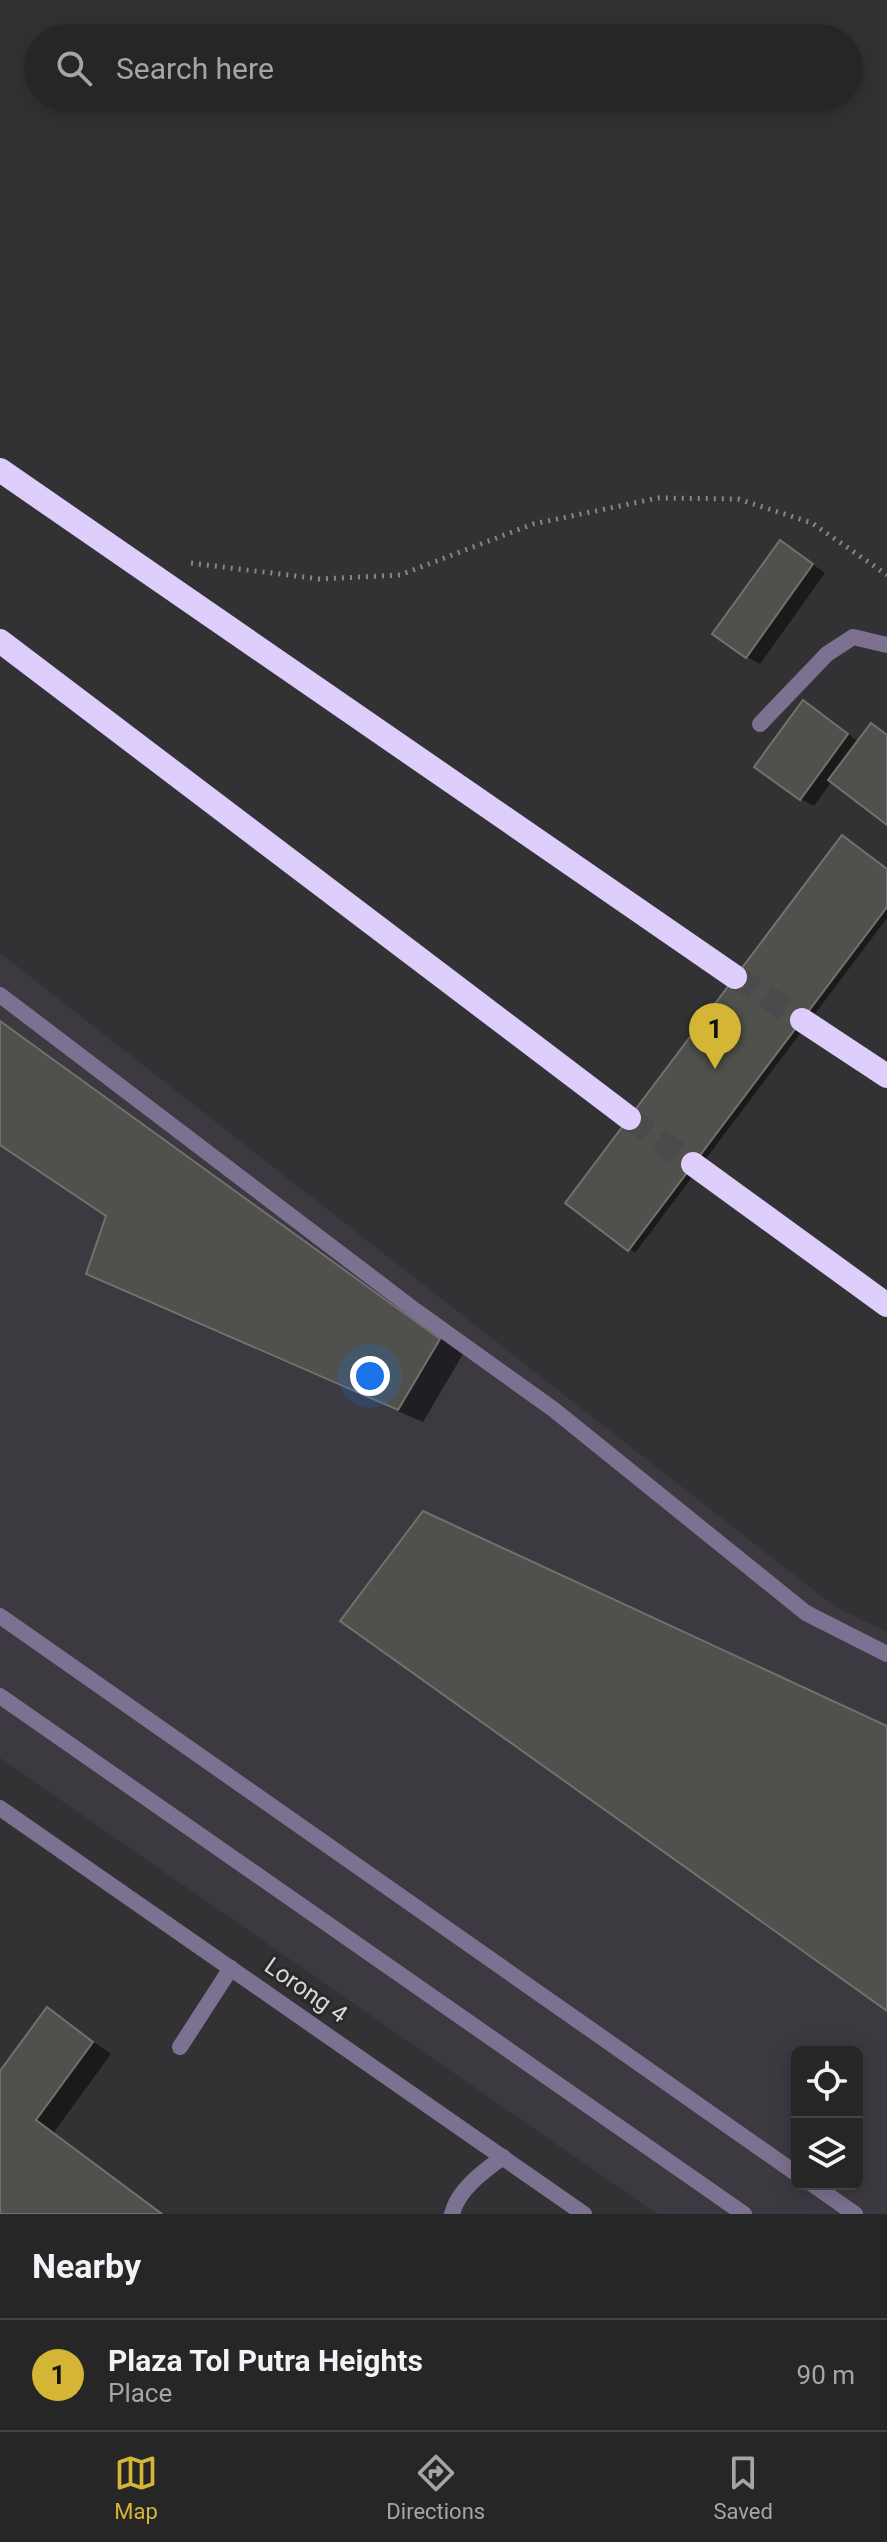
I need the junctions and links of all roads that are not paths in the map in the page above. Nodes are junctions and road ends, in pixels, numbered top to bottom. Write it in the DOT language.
graph roads {
  1 [pos="0,470"];
  2 [pos="0,641"];
  3 [pos="887,645"];
  4 [pos="760,724"];
  5 [pos="735,977"];
  6 [pos="0,995"];
  7 [pos="802,1020"];
  8 [pos="887,1076"];
  9 [pos="629,1118"];
  10 [pos="693,1164"];
  11 [pos="887,1305"];
  12 [pos="0,1616"];
  13 [pos="887,1654"];
  14 [pos="0,1696"];
  15 [pos="0,1808"];
  16 [pos="231,1968"];
  17 [pos="180,2047"];
  18 [pos="503,2157"];
  19 [pos="791,2170"];
  20 [pos="821,2190"];
  21 [pos="452,2214"];
  22 [pos="584,2214"];
  23 [pos="744,2214"];
  24 [pos="855,2214"];
  1 -- 5 [label="highway"];
  2 -- 9 [label="highway"];
  3 -- 4 [label="street"];
  6 -- 13 [label="street"];
  7 -- 8 [label="highway"];
  10 -- 11 [label="highway"];
  12 -- 19 [label="street"];
  14 -- 23 [label="street"];
  15 -- 16 [label="street, Lorong 4"];
  16 -- 17 [label="street"];
  16 -- 18 [label="street, Lorong 4"];
  18 -- 21 [label="street"];
  18 -- 22 [label="street, Lorong 4"];
  20 -- 24 [label="street"];
}
